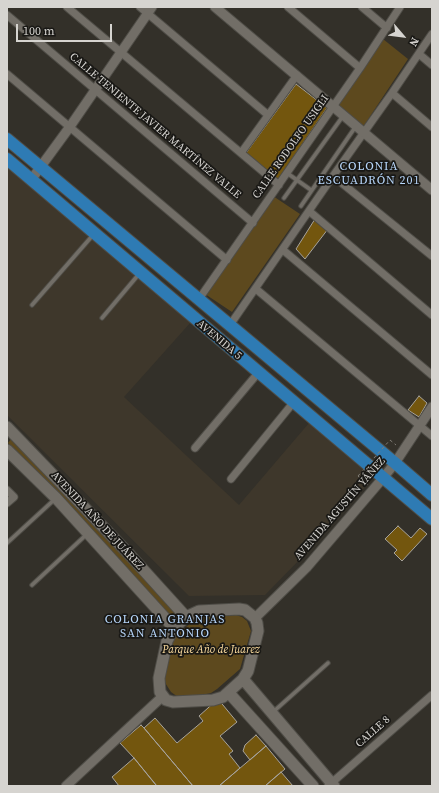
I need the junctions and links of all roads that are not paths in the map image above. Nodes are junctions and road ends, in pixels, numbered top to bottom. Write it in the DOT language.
graph roads {
  1 [pos="67,7"];
  2 [pos="140,7"];
  3 [pos="215,7"];
  4 [pos="288,7"];
  5 [pos="362,7"];
  6 [pos="400,7"];
  7 [pos="150,10"];
  8 [pos="7,15"];
  9 [pos="387,28"];
  10 [pos="432,34"];
  11 [pos="121,53"];
  12 [pos="419,54"];
  13 [pos="432,65"];
  14 [pos="360,68"];
  15 [pos="7,74"];
  16 [pos="297,75"];
  17 [pos="95,90"];
  18 [pos="392,93"];
  19 [pos="333,107"];
  20 [pos="268,115"];
  21 [pos="343,116"];
  22 [pos="356,126"];
  23 [pos="432,127"];
  24 [pos="69,128"];
  25 [pos="364,133"];
  26 [pos="7,139"];
  27 [pos="241,153"];
  28 [pos="7,159"];
  29 [pos="40,167"];
  30 [pos="287,172"];
  31 [pos="333,176"];
  32 [pos="31,180"];
  33 [pos="297,180"];
  34 [pos="279,185"];
  35 [pos="311,190"];
  36 [pos="432,190"];
  37 [pos="284,198"];
  38 [pos="301,206"];
  39 [pos="309,211"];
  40 [pos="253,223"];
  41 [pos="94,233"];
  42 [pos="283,250"];
  43 [pos="432,256"];
  44 [pos="227,260"];
  45 [pos="140,273"];
  46 [pos="256,289"];
  47 [pos="199,299"];
  48 [pos="32,305"];
  49 [pos="432,315"];
  50 [pos="102,318"];
  51 [pos="230,325"];
  52 [pos="258,372"];
  53 [pos="432,375"];
  54 [pos="293,403"];
  55 [pos="432,407"];
  56 [pos="420,425"];
  57 [pos="9,432"];
  58 [pos="432,436"];
  59 [pos="195,448"];
  60 [pos="7,450"];
  61 [pos="395,463"];
  62 [pos="383,478"];
  63 [pos="231,479"];
  64 [pos="7,490"];
  65 [pos="432,495"];
  66 [pos="56,498"];
  67 [pos="7,503"];
  68 [pos="432,519"];
  69 [pos="88,534"];
  70 [pos="7,543"];
  71 [pos="32,585"];
  72 [pos="186,617"];
  73 [pos="255,618"];
  74 [pos="174,628"];
  75 [pos="328,663"];
  76 [pos="243,679"];
  77 [pos="229,693"];
  78 [pos="432,695"];
  79 [pos="163,696"];
  80 [pos="272,713"];
  81 [pos="331,785"];
  82 [pos="66,786"];
  83 [pos="313,786"];
  1 -- 11 [label="street"];
  2 -- 7 [label="street"];
  3 -- 16 [label="street"];
  4 -- 14 [label="street"];
  5 -- 9 [label="street"];
  6 -- 9 [label="street, CALLE RODOLFO USIGLI"];
  7 -- 11 [label="street"];
  7 -- 20 [label="street"];
  8 -- 17 [label="street, CALLE TENIENTE JAVIER MARTÍNEZ VALLE"];
  9 -- 14 [label="street, CALLE RODOLFO USIGLI"];
  10 -- 12 [label="street"];
  11 -- 17 [label="street"];
  11 -- 27 [label="street"];
  12 -- 13 [label="street"];
  12 -- 18 [label="street"];
  14 -- 19 [label="street, CALLE RODOLFO USIGLI"];
  15 -- 24 [label="street"];
  16 -- 19 [label="street"];
  16 -- 20 [label="street"];
  17 -- 24 [label="street"];
  17 -- 40 [label="street, CALLE TENIENTE JAVIER MARTÍNEZ VALLE"];
  18 -- 23 [label="street"];
  18 -- 25 [label="street"];
  19 -- 21 [label="street"];
  19 -- 30 [label="street, CALLE RODOLFO USIGLI"];
  20 -- 27 [label="street"];
  21 -- 22 [label="street"];
  21 -- 33 [label="lane"];
  22 -- 25 [label="street"];
  22 -- 35 [label="lane"];
  24 -- 29 [label="street"];
  24 -- 44 [label="street"];
  25 -- 31 [label="street"];
  25 -- 36 [label="street"];
  26 -- 29 [label="main road, AVENIDA 5"];
  27 -- 34 [label="street"];
  28 -- 32 [label="main road, AVENIDA 5"];
  29 -- 32 [label="street"];
  29 -- 47 [label="main road, AVENIDA 5"];
  30 -- 33 [label="lane"];
  30 -- 34 [label="street, CALLE RODOLFO USIGLI"];
  31 -- 39 [label="street"];
  31 -- 43 [label="street"];
  32 -- 41 [label="main road, AVENIDA 5"];
  33 -- 35 [label="lane"];
  33 -- 37 [label="lane"];
  34 -- 40 [label="street, CALLE RODOLFO USIGLI"];
  35 -- 38 [label="lane"];
  39 -- 42 [label="street"];
  39 -- 49 [label="street"];
  40 -- 44 [label="street, CALLE RODOLFO USIGLI"];
  41 -- 45 [label="main road, AVENIDA 5"];
  41 -- 48 [label="lane"];
  42 -- 46 [label="street"];
  42 -- 53 [label="street"];
  44 -- 47 [label="street, CALLE RODOLFO USIGLI"];
  45 -- 50 [label="lane"];
  45 -- 52 [label="main road, AVENIDA 5"];
  46 -- 51 [label="street"];
  46 -- 56 [label="street"];
  47 -- 51 [label="main road, AVENIDA 5"];
  51 -- 61 [label="main road, AVENIDA 5"];
  52 -- 54 [label="main road, AVENIDA 5"];
  52 -- 59 [label="street"];
  54 -- 62 [label="main road, AVENIDA 5"];
  54 -- 63 [label="street"];
  55 -- 56 [label="street, AVENIDA AGUSTÍN YÁÑEZ"];
  56 -- 58 [label="street"];
  56 -- 61 [label="street, AVENIDA AGUSTÍN YÁÑEZ"];
  57 -- 72 [label="main road, AVENIDA AÑO DE JUÁREZ"];
  60 -- 66 [label="main road, AVENIDA AÑO DE JUÁREZ"];
  61 -- 62 [label="street, AVENIDA AGUSTÍN YÁÑEZ"];
  61 -- 65 [label="main road, AVENIDA 5"];
  62 -- 68 [label="main road, AVENIDA 5"];
  62 -- 73 [label="street, AVENIDA AGUSTÍN YÁÑEZ"];
  64 -- 67 [label="street"];
  66 -- 69 [label="main road, AVENIDA AÑO DE JUÁREZ"];
  66 -- 70 [label="lane"];
  69 -- 71 [label="lane"];
  69 -- 74 [label="main road, AVENIDA AÑO DE JUÁREZ"];
  72 -- 73 [label="main road"];
  72 -- 74 [label="main road"];
  73 -- 76 [label="main road"];
  74 -- 79 [label="main road"];
  75 -- 80 [label="lane"];
  76 -- 77 [label="main road"];
  76 -- 80 [label="main road"];
  77 -- 79 [label="main road"];
  77 -- 83 [label="main road"];
  78 -- 81 [label="street, CALLE 8"];
  79 -- 82 [label="street"];
  80 -- 81 [label="main road"];
}
